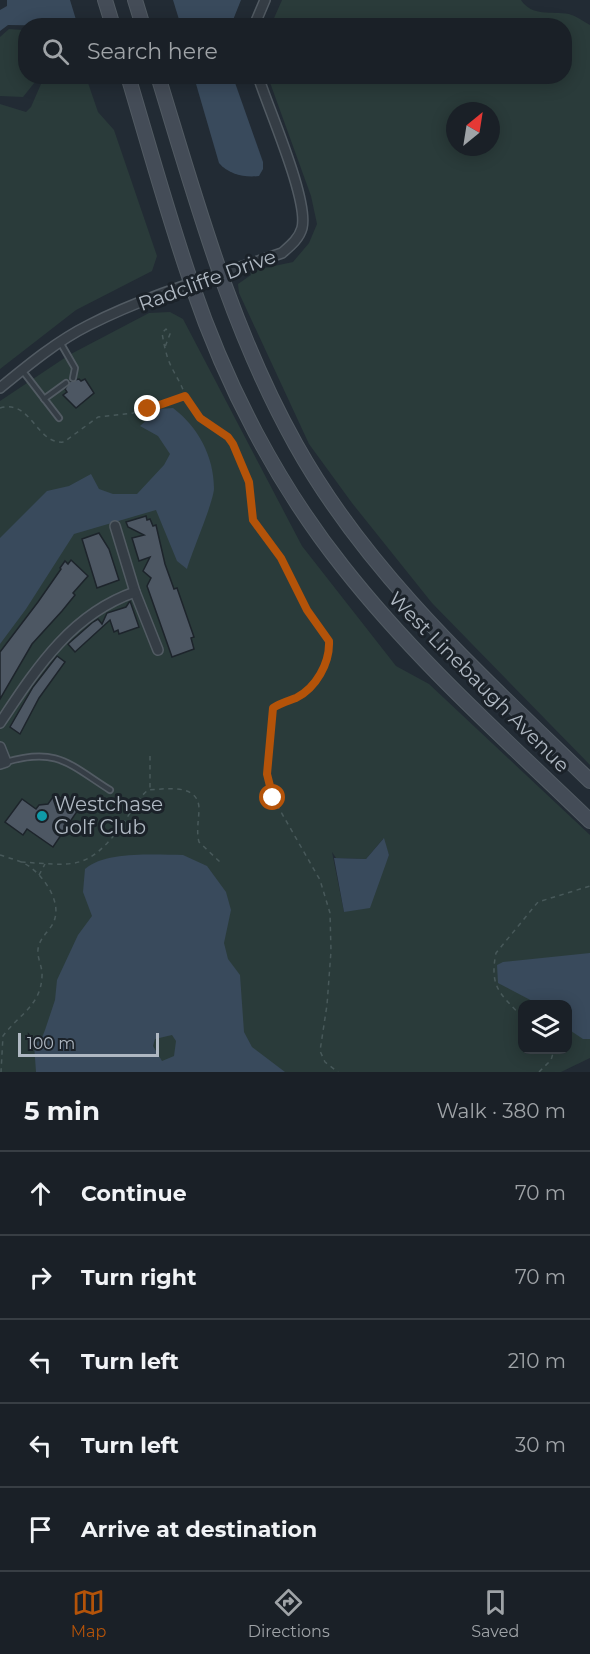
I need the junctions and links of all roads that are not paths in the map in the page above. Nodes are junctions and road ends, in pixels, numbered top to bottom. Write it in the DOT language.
graph roads {
  1 [pos="105,0"];
  2 [pos="135,0"];
  3 [pos="264,0"];
  4 [pos="110,18"];
  5 [pos="141,18"];
  6 [pos="257,18"];
  7 [pos="130,84"];
  8 [pos="160,84"];
  9 [pos="261,84"];
  10 [pos="219,275"];
  11 [pos="192,285"];
  12 [pos="60,342"];
  13 [pos="22,370"];
  14 [pos="73,378"];
  15 [pos="66,383"];
  16 [pos="0,388"];
  17 [pos="44,399"];
  18 [pos="59,418"];
  19 [pos="115,526"];
  20 [pos="135,592"];
  21 [pos="158,650"];
  22 [pos="0,723"];
  23 [pos="0,747"];
  24 [pos="3,763"];
  25 [pos="590,781"];
  26 [pos="110,790"];
  27 [pos="590,821"];
  1 -- 4 [label="main road"];
  2 -- 5 [label="main road"];
  3 -- 6 [label="street"];
  7 -- 11 [label="main road, West Linebaugh Avenue"];
  8 -- 10 [label="main road, West Linebaugh Avenue"];
  9 -- 10 [label="street, Radcliffe Drive"];
  10 -- 11 [label="street, Radcliffe Drive"];
  10 -- 25 [label="main road, West Linebaugh Avenue"];
  11 -- 12 [label="street, Radcliffe Drive"];
  11 -- 27 [label="main road, West Linebaugh Avenue"];
  12 -- 13 [label="street, Radcliffe Drive"];
  12 -- 14 [label="lane"];
  13 -- 16 [label="street, Radcliffe Drive"];
  13 -- 17 [label="lane"];
  15 -- 17 [label="lane"];
  17 -- 18 [label="lane"];
  19 -- 20 [label="street"];
  20 -- 21 [label="street"];
  20 -- 22 [label="street"];
  23 -- 24 [label="street"];
  24 -- 26 [label="lane"];
}
